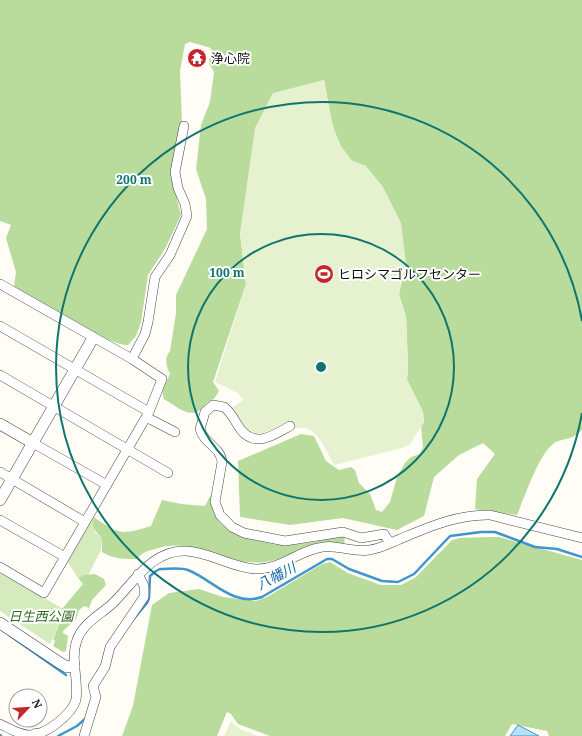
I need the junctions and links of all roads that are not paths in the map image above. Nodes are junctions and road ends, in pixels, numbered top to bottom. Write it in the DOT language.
graph roads {
  1 [pos="184,126"];
  2 [pos="0,284"];
  3 [pos="0,326"];
  4 [pos="93,338"];
  5 [pos="132,359"];
  6 [pos="75,369"];
  7 [pos="0,375"];
  8 [pos="54,406"];
  9 [pos="148,414"];
  10 [pos="0,424"];
  11 [pos="290,426"];
  12 [pos="175,432"];
  13 [pos="33,443"];
  14 [pos="128,449"];
  15 [pos="0,472"];
  16 [pos="168,473"];
  17 [pos="12,479"];
  18 [pos="107,485"];
  19 [pos="0,500"];
  20 [pos="0,520"];
  21 [pos="85,522"];
  22 [pos="582,538"];
  23 [pos="390,543"];
  24 [pos="65,558"];
  25 [pos="0,568"];
  26 [pos="138,574"];
  27 [pos="0,623"];
  28 [pos="74,666"];
  29 [pos="0,724"];
  30 [pos="37,735"];
  31 [pos="84,736"];
  1 -- 5 [label="street"];
  2 -- 4 [label="street"];
  3 -- 6 [label="street"];
  4 -- 5 [label="street"];
  4 -- 6 [label="street"];
  5 -- 9 [label="street"];
  6 -- 8 [label="street"];
  6 -- 9 [label="street"];
  7 -- 8 [label="street"];
  8 -- 13 [label="street"];
  8 -- 14 [label="street"];
  9 -- 12 [label="street"];
  9 -- 14 [label="street"];
  10 -- 13 [label="street"];
  11 -- 23 [label="street"];
  13 -- 17 [label="street"];
  13 -- 18 [label="street"];
  14 -- 16 [label="street"];
  14 -- 18 [label="street"];
  15 -- 17 [label="street"];
  17 -- 19 [label="street"];
  17 -- 21 [label="street"];
  18 -- 21 [label="street"];
  20 -- 24 [label="street"];
  21 -- 24 [label="street"];
  22 -- 23 [label="street"];
  23 -- 26 [label="street"];
  24 -- 25 [label="street"];
  26 -- 28 [label="street"];
  26 -- 31 [label="street"];
  27 -- 28 [label="street"];
  28 -- 30 [label="street"];
  29 -- 30 [label="street"];
}
